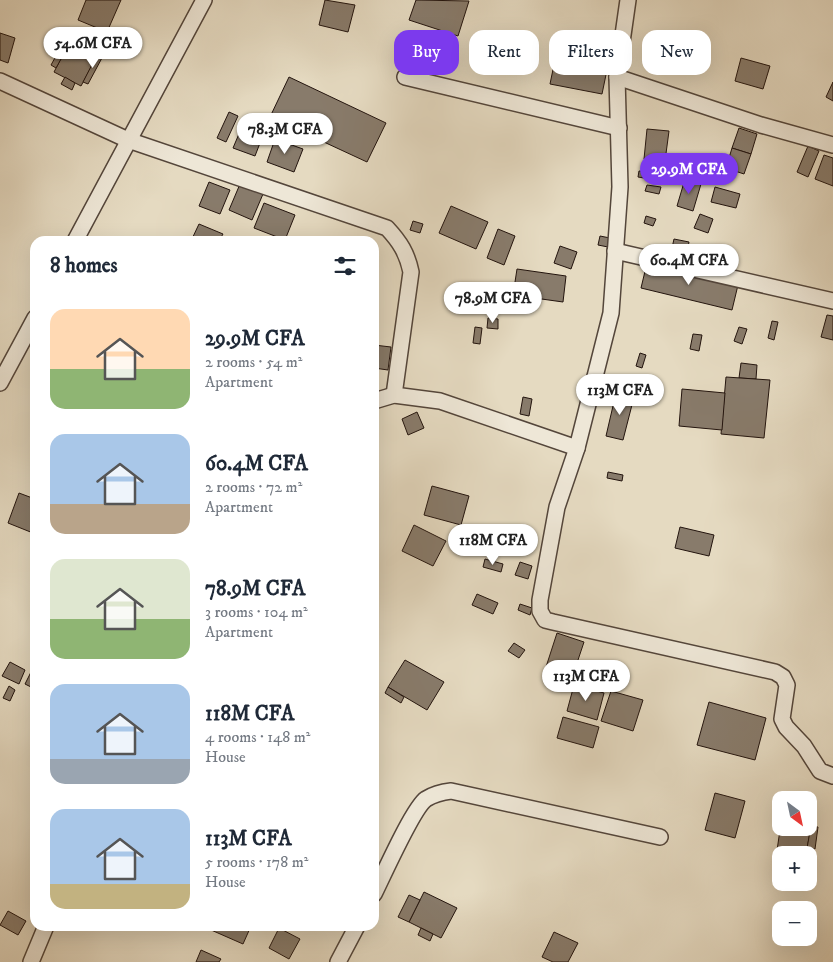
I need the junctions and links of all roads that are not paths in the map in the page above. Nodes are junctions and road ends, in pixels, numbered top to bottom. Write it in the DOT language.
graph roads {
  1 [pos="204,0"];
  2 [pos="628,0"];
  3 [pos="405,77"];
  4 [pos="617,78"];
  5 [pos="0,81"];
  6 [pos="618,128"];
  7 [pos="128,140"];
  8 [pos="833,145"];
  9 [pos="78,236"];
  10 [pos="616,251"];
  11 [pos="833,300"];
  12 [pos="30,327"];
  13 [pos="0,383"];
  14 [pos="394,395"];
  15 [pos="379,400"];
  16 [pos="577,448"];
  17 [pos="833,776"];
  18 [pos="660,837"];
  19 [pos="379,884"];
  20 [pos="44,931"];
  21 [pos="354,931"];
  22 [pos="31,962"];
  23 [pos="338,962"];
  1 -- 7 [label="street"];
  2 -- 4 [label="street"];
  3 -- 6 [label="street"];
  4 -- 6 [label="street"];
  4 -- 8 [label="street"];
  5 -- 7 [label="street"];
  6 -- 10 [label="street"];
  7 -- 9 [label="street"];
  7 -- 14 [label="street"];
  10 -- 11 [label="street"];
  10 -- 16 [label="street"];
  12 -- 13 [label="street"];
  14 -- 15 [label="street"];
  14 -- 16 [label="street"];
  16 -- 17 [label="street"];
  18 -- 19 [label="street"];
  20 -- 22 [label="street"];
  21 -- 23 [label="street"];
}
